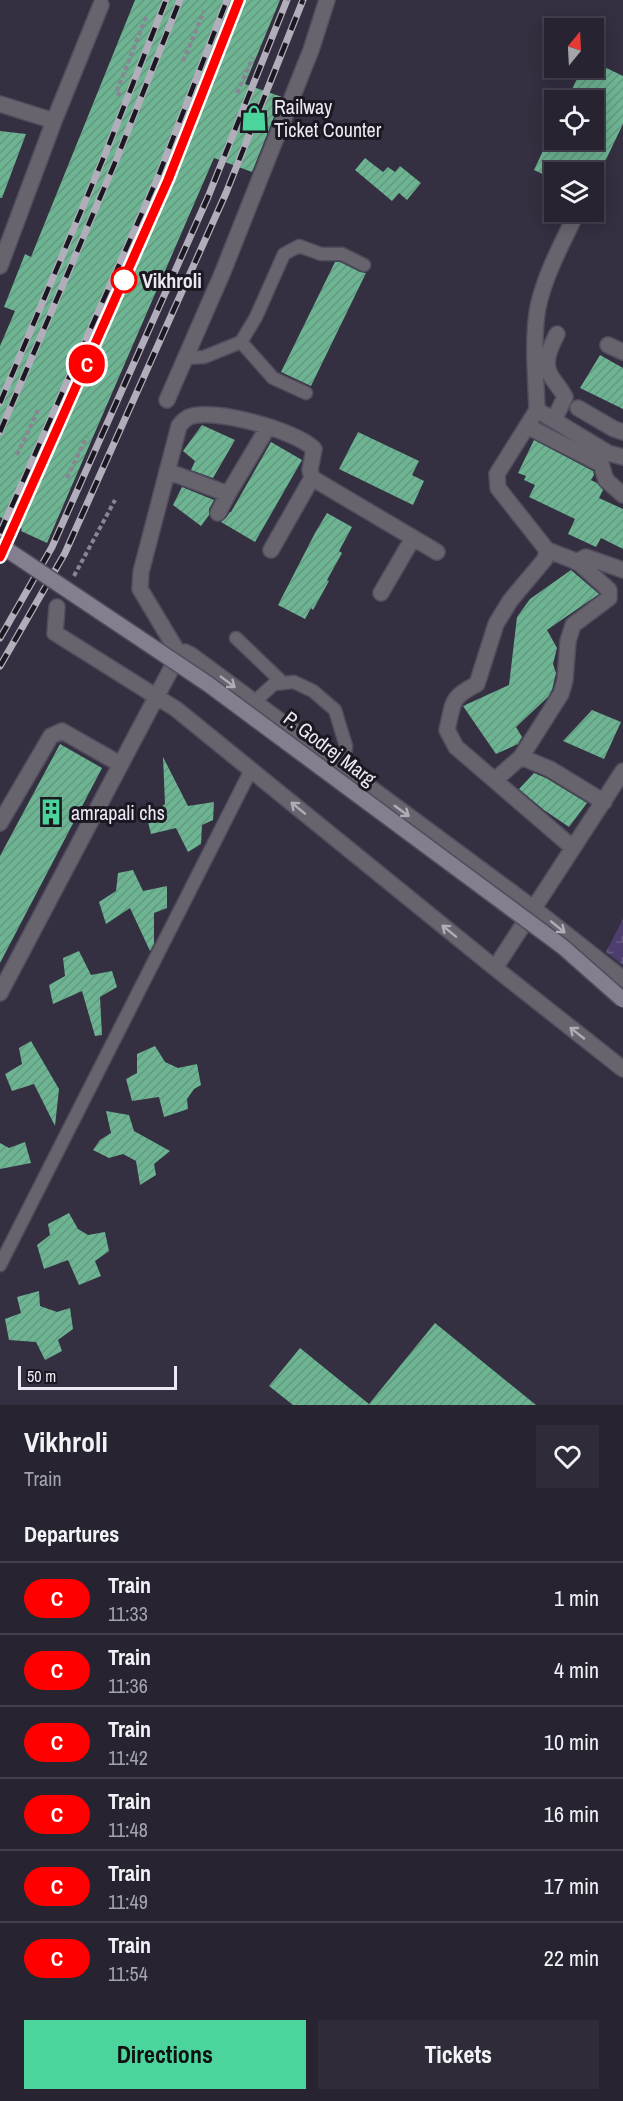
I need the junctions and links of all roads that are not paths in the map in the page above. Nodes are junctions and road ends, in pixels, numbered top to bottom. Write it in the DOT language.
graph roads {
  1 [pos="327,0"];
  2 [pos="101,5"];
  3 [pos="0,104"];
  4 [pos="54,121"];
  5 [pos="573,222"];
  6 [pos="364,265"];
  7 [pos="0,266"];
  8 [pos="557,334"];
  9 [pos="241,342"];
  10 [pos="609,345"];
  11 [pos="623,352"];
  12 [pos="186,358"];
  13 [pos="306,393"];
  14 [pos="167,400"];
  15 [pos="578,408"];
  16 [pos="537,410"];
  17 [pos="554,420"];
  18 [pos="527,426"];
  19 [pos="268,427"];
  20 [pos="623,432"];
  21 [pos="623,457"];
  22 [pos="167,471"];
  23 [pos="312,478"];
  24 [pos="228,494"];
  25 [pos="623,495"];
  26 [pos="218,513"];
  27 [pos="413,538"];
  28 [pos="0,545"];
  29 [pos="271,550"];
  30 [pos="547,550"];
  31 [pos="437,552"];
  32 [pos="576,562"];
  33 [pos="623,570"];
  34 [pos="381,593"];
  35 [pos="57,607"];
  36 [pos="237,638"];
  37 [pos="179,654"];
  38 [pos="283,683"];
  39 [pos="155,696"];
  40 [pos="254,702"];
  41 [pos="521,757"];
  42 [pos="120,764"];
  43 [pos="344,769"];
  44 [pos="251,770"];
  45 [pos="623,771"];
  46 [pos="495,780"];
  47 [pos="583,792"];
  48 [pos="604,802"];
  49 [pos="0,823"];
  50 [pos="583,823"];
  51 [pos="568,844"];
  52 [pos="533,908"];
  53 [pos="495,968"];
  54 [pos="623,980"];
  55 [pos="1,989"];
  56 [pos="623,1000"];
  57 [pos="623,1069"];
  58 [pos="0,1265"];
  1 -- 12 [label="street"];
  2 -- 4 [label="street"];
  3 -- 4 [label="street"];
  4 -- 7 [label="street"];
  5 -- 16 [label="street"];
  6 -- 9 [label="lane"];
  8 -- 17 [label="street"];
  9 -- 12 [label="lane"];
  9 -- 13 [label="lane"];
  10 -- 11 [label="street"];
  12 -- 14 [label="street"];
  15 -- 20 [label="street"];
  16 -- 17 [label="street"];
  16 -- 18 [label="street"];
  17 -- 21 [label="street"];
  18 -- 25 [label="street"];
  18 -- 30 [label="street"];
  19 -- 22 [label="street"];
  19 -- 23 [label="street"];
  19 -- 24 [label="street"];
  22 -- 24 [label="street"];
  22 -- 37 [label="street"];
  23 -- 27 [label="street"];
  23 -- 29 [label="street"];
  24 -- 26 [label="street"];
  27 -- 31 [label="street"];
  27 -- 34 [label="street"];
  28 -- 56 [label="street, P. Godrej Marg, bridge"];
  30 -- 32 [label="street"];
  30 -- 46 [label="street"];
  32 -- 33 [label="street"];
  32 -- 41 [label="street"];
  35 -- 39 [label="street"];
  36 -- 38 [label="lane"];
  37 -- 39 [label="street"];
  37 -- 40 [label="street, one-way"];
  38 -- 40 [label="lane"];
  38 -- 43 [label="lane"];
  39 -- 42 [label="street"];
  39 -- 44 [label="street"];
  40 -- 43 [label="street"];
  41 -- 46 [label="street"];
  41 -- 47 [label="street"];
  42 -- 49 [label="street"];
  42 -- 55 [label="street"];
  43 -- 52 [label="street, one-way"];
  53 -- 44 [label="street, one-way"];
  44 -- 58 [label="lane"];
  45 -- 48 [label="street"];
  46 -- 51 [label="street"];
  47 -- 48 [label="street"];
  47 -- 50 [label="street"];
  48 -- 50 [label="street"];
  50 -- 51 [label="street"];
  51 -- 52 [label="street"];
  52 -- 53 [label="street"];
  52 -- 54 [label="street, one-way"];
  57 -- 53 [label="street, one-way"];
}
